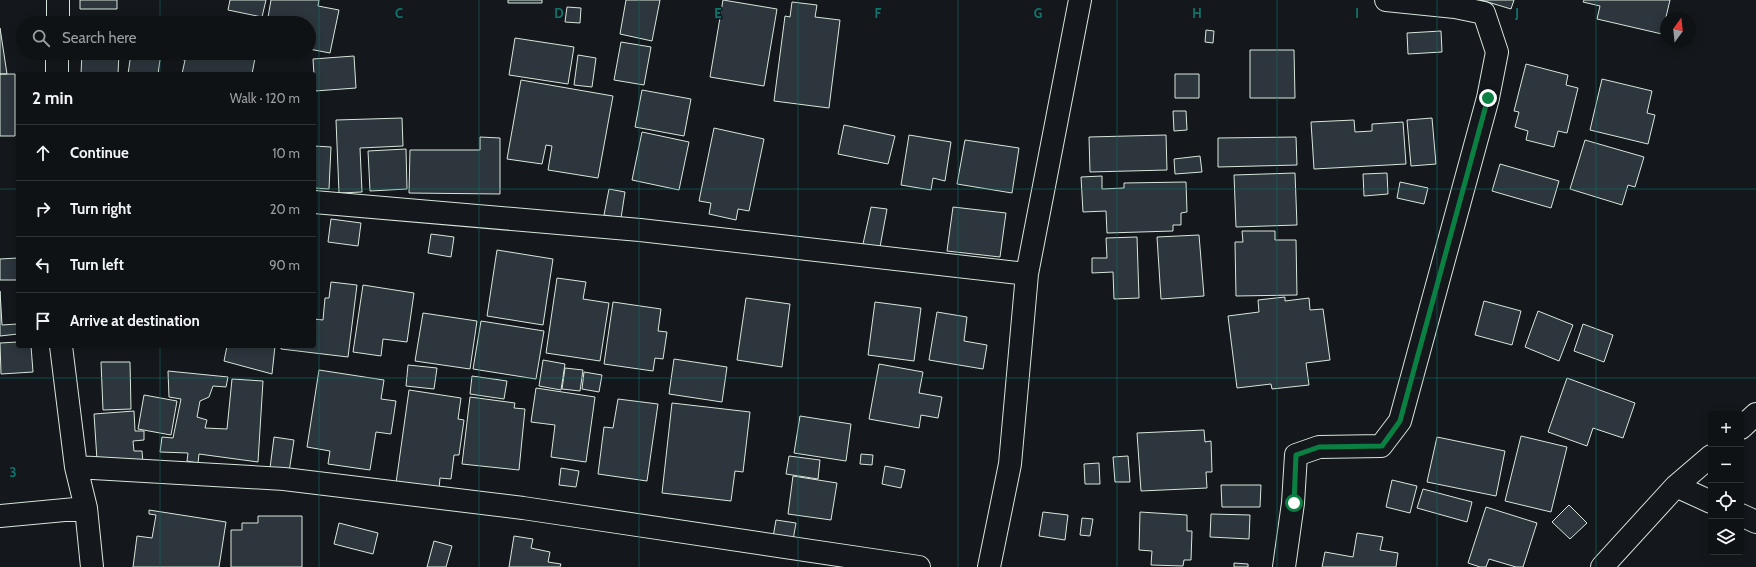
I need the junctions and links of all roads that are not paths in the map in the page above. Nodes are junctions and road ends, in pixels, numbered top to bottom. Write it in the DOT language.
graph roads {
  1 [pos="58,0"];
  2 [pos="1080,0"];
  3 [pos="1386,0"];
  4 [pos="58,16"];
  5 [pos="57,60"];
  6 [pos="57,72"];
  7 [pos="316,202"];
  8 [pos="1026,274"];
  9 [pos="61,348"];
  10 [pos="1756,414"];
  11 [pos="1744,425"];
  12 [pos="1708,459"];
  13 [pos="76,467"];
  14 [pos="1676,486"];
  15 [pos="1708,501"];
  16 [pos="86,508"];
  17 [pos="0,516"];
  18 [pos="1744,516"];
  19 [pos="1756,522"];
  20 [pos="92,567"];
  21 [pos="919,567"];
  22 [pos="989,567"];
  23 [pos="1284,567"];
  24 [pos="1602,567"];
  1 -- 4 [label="street"];
  2 -- 8 [label="street"];
  3 -- 23 [label="street"];
  5 -- 6 [label="street"];
  7 -- 8 [label="street"];
  8 -- 22 [label="street"];
  9 -- 13 [label="street"];
  10 -- 11 [label="street"];
  12 -- 14 [label="street"];
  13 -- 16 [label="street"];
  13 -- 21 [label="street"];
  14 -- 15 [label="street"];
  14 -- 24 [label="street"];
  16 -- 17 [label="street"];
  16 -- 20 [label="street"];
  18 -- 19 [label="street"];
}
